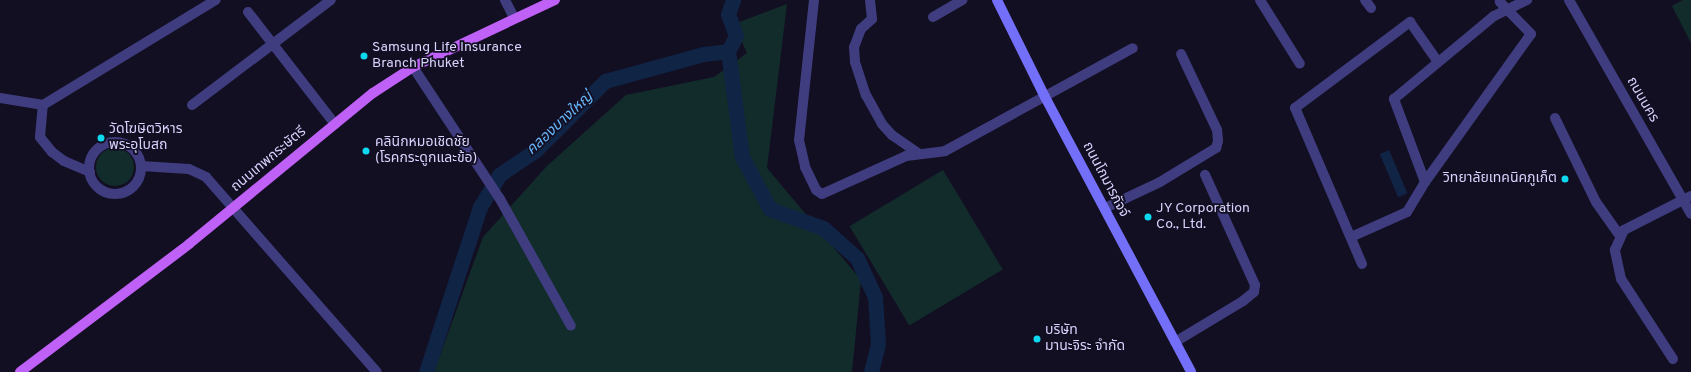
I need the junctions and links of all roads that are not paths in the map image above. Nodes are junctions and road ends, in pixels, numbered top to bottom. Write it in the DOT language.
graph roads {
  1 [pos="216,0"];
  2 [pos="331,0"];
  3 [pos="505,0"];
  4 [pos="555,0"];
  5 [pos="814,0"];
  6 [pos="870,0"];
  7 [pos="963,0"];
  8 [pos="997,0"];
  9 [pos="1260,0"];
  10 [pos="1527,0"];
  11 [pos="1569,0"];
  12 [pos="1502,1"];
  13 [pos="1508,10"];
  14 [pos="248,12"];
  15 [pos="1494,16"];
  16 [pos="933,17"];
  17 [pos="514,18"];
  18 [pos="273,45"];
  19 [pos="1133,48"];
  20 [pos="1181,54"];
  21 [pos="1438,62"];
  22 [pos="1300,64"];
  23 [pos="413,67"];
  24 [pos="1045,97"];
  25 [pos="0,98"];
  26 [pos="43,105"];
  27 [pos="192,105"];
  28 [pos="1555,118"];
  29 [pos="334,124"];
  30 [pos="919,154"];
  31 [pos="141,166"];
  32 [pos="90,172"];
  33 [pos="1205,175"];
  34 [pos="1425,182"];
  35 [pos="1687,198"];
  36 [pos="234,207"];
  37 [pos="1105,208"];
  38 [pos="1691,214"];
  39 [pos="1620,236"];
  40 [pos="1352,237"];
  41 [pos="1362,264"];
  42 [pos="571,326"];
  43 [pos="1175,342"];
  44 [pos="1673,359"];
  45 [pos="20,372"];
  46 [pos="377,372"];
  47 [pos="1191,372"];
  1 -- 26 [label="street"];
  2 -- 18 [label="street"];
  3 -- 17 [label="street"];
  4 -- 17 [label="main road, ถนนเทพกระษัตรี"];
  5 -- 30 [label="street"];
  6 -- 30 [label="street"];
  7 -- 16 [label="street"];
  8 -- 24 [label="street, ถนนโกมารภัจจ์"];
  9 -- 22 [label="street"];
  10 -- 13 [label="street"];
  11 -- 35 [label="street, ถนนนคร"];
  12 -- 13 [label="street"];
  12 -- 15 [label="street"];
  13 -- 15 [label="street"];
  13 -- 34 [label="street"];
  14 -- 18 [label="street"];
  15 -- 21 [label="street"];
  17 -- 23 [label="main road, ถนนเทพกระษัตรี"];
  18 -- 27 [label="street"];
  18 -- 29 [label="street"];
  19 -- 24 [label="street"];
  20 -- 37 [label="street"];
  21 -- 34 [label="street"];
  21 -- 40 [label="street"];
  23 -- 29 [label="main road, ถนนเทพกระษัตรี"];
  23 -- 42 [label="street"];
  24 -- 30 [label="street"];
  24 -- 37 [label="street, ถนนโกมารภัจจ์"];
  25 -- 26 [label="street"];
  26 -- 32 [label="street"];
  28 -- 39 [label="street"];
  29 -- 36 [label="main road, ถนนเทพกระษัตรี"];
  31 -- 32 [label="street"];
  31 -- 32 [label="street"];
  31 -- 36 [label="street"];
  33 -- 43 [label="street"];
  34 -- 40 [label="street"];
  35 -- 38 [label="street, ถนนนคร"];
  35 -- 39 [label="street"];
  36 -- 45 [label="main road, ถนนเทพกระษัตรี"];
  36 -- 46 [label="street"];
  37 -- 43 [label="street, ถนนโกมารภัจจ์"];
  39 -- 44 [label="street"];
  40 -- 41 [label="street"];
  43 -- 47 [label="street, ถนนโกมารภัจจ์"];
}
